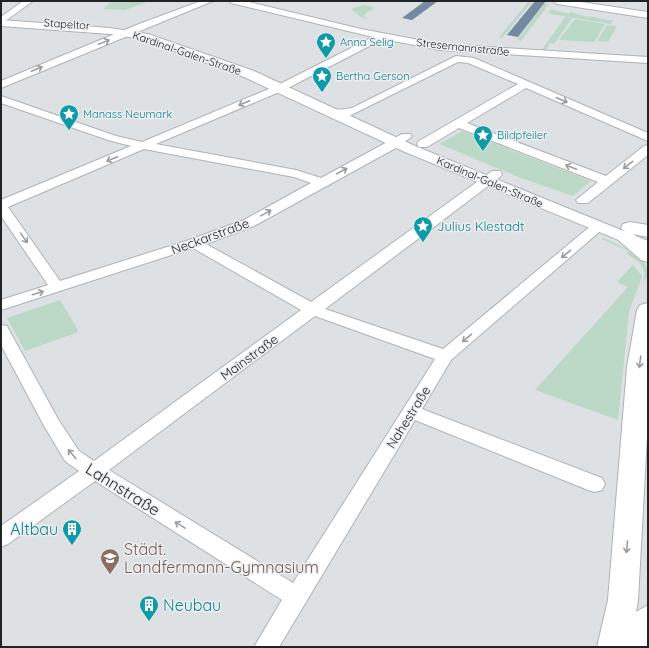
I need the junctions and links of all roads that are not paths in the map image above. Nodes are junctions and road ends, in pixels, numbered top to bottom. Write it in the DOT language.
graph roads {
  1 [pos="29,1"];
  2 [pos="209,1"];
  3 [pos="234,1"];
  4 [pos="557,1"];
  5 [pos="648,15"];
  6 [pos="2,21"];
  7 [pos="131,31"];
  8 [pos="382,36"];
  9 [pos="648,60"];
  10 [pos="1,84"];
  11 [pos="526,84"];
  12 [pos="285,86"];
  13 [pos="1,99"];
  14 [pos="351,112"];
  15 [pos="334,114"];
  16 [pos="459,124"];
  17 [pos="648,137"];
  18 [pos="401,139"];
  19 [pos="423,144"];
  20 [pos="144,145"];
  21 [pos="648,149"];
  22 [pos="491,178"];
  23 [pos="607,181"];
  24 [pos="322,182"];
  25 [pos="583,200"];
  26 [pos="1,206"];
  27 [pos="598,227"];
  28 [pos="634,232"];
  29 [pos="648,235"];
  30 [pos="194,244"];
  31 [pos="648,247"];
  32 [pos="648,256"];
  33 [pos="57,287"];
  34 [pos="1,305"];
  35 [pos="313,310"];
  36 [pos="648,310"];
  37 [pos="1,330"];
  38 [pos="445,356"];
  39 [pos="412,412"];
  40 [pos="94,471"];
  41 [pos="595,484"];
  42 [pos="1,538"];
  43 [pos="297,597"];
  44 [pos="648,620"];
  45 [pos="266,647"];
  46 [pos="613,647"];
  47 [pos="639,647"];
  1 -- 6 [label="street"];
  2 -- 7 [label="street"];
  3 -- 8 [label="street, Stresemannstraße"];
  4 -- 5 [label="street"];
  6 -- 7 [label="main road, Stapeltor"];
  10 -- 7 [label="street, one-way"];
  7 -- 12 [label="main road, Kardinal-Galen-Straße"];
  8 -- 9 [label="street, Stresemannstraße"];
  8 -- 12 [label="street"];
  11 -- 14 [label="street"];
  11 -- 16 [label="street"];
  11 -- 17 [label="street, one-way"];
  12 -- 14 [label="main road, Kardinal-Galen-Straße"];
  12 -- 15 [label="main road, Kardinal-Galen-Straße"];
  12 -- 20 [label="street, one-way"];
  13 -- 20 [label="street"];
  14 -- 15 [label="street"];
  14 -- 18 [label="main road, Kardinal-Galen-Straße"];
  15 -- 18 [label="main road, Kardinal-Galen-Straße"];
  16 -- 19 [label="street"];
  23 -- 16 [label="street, one-way"];
  18 -- 19 [label="main road, Kardinal-Galen-Straße"];
  18 -- 22 [label="main road, Kardinal-Galen-Straße"];
  24 -- 18 [label="street, Neckarstraße, one-way"];
  19 -- 22 [label="main road, Kardinal-Galen-Straße"];
  20 -- 24 [label="street"];
  20 -- 26 [label="street, one-way"];
  21 -- 23 [label="street, one-way"];
  22 -- 27 [label="main road, Kardinal-Galen-Straße"];
  22 -- 28 [label="main road, Kardinal-Galen-Straße"];
  22 -- 35 [label="street, Mainstraße"];
  23 -- 25 [label="street"];
  30 -- 24 [label="street, Neckarstraße, one-way"];
  26 -- 33 [label="street, one-way"];
  27 -- 28 [label="main road, Kardinal-Galen-Straße"];
  27 -- 38 [label="street, Nahestraße, one-way"];
  28 -- 29 [label="main road, Kardinal-Galen-Straße"];
  28 -- 31 [label="main road, Kardinal-Galen-Straße"];
  28 -- 32 [label="highway"];
  30 -- 33 [label="street, Neckarstraße"];
  30 -- 35 [label="street"];
  34 -- 33 [label="street, Neckarstraße, one-way"];
  35 -- 38 [label="street"];
  35 -- 40 [label="street, Mainstraße"];
  36 -- 46 [label="highway, one-way"];
  40 -- 37 [label="street, Lahnstraße, one-way"];
  38 -- 39 [label="street, Nahestraße"];
  39 -- 41 [label="street"];
  39 -- 43 [label="street, Nahestraße"];
  40 -- 42 [label="street, Mainstraße"];
  43 -- 40 [label="street, Lahnstraße, one-way"];
  43 -- 45 [label="street, Nahestraße"];
  44 -- 47 [label="highway"];
}
